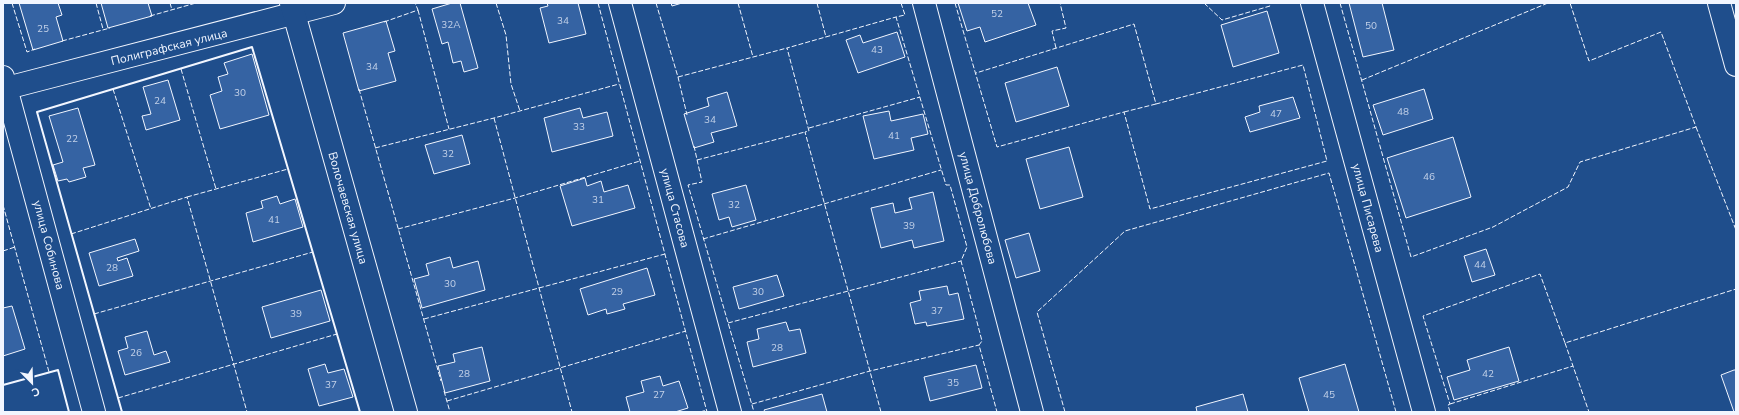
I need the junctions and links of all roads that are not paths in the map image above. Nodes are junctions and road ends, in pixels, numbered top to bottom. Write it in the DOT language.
graph roads {
  1 [pos="334,3"];
  2 [pos="620,3"];
  3 [pos="924,3"];
  4 [pos="1312,3"];
  5 [pos="1719,3"];
  6 [pos="292,8"];
  7 [pos="1736,65"];
  8 [pos="4,85"];
  9 [pos="94,412"];
  10 [pos="406,412"];
  11 [pos="730,412"];
  12 [pos="1032,412"];
  13 [pos="1424,412"];
  1 -- 6 [label="street, Полиграфская улица"];
  2 -- 11 [label="street, улица Стасова"];
  3 -- 12 [label="street, улица Добролюбова"];
  4 -- 13 [label="street, улица Писарева"];
  5 -- 7 [label="street"];
  6 -- 8 [label="street, Полиграфская улица"];
  6 -- 10 [label="street, Волочаевская улица"];
  8 -- 9 [label="street, улица Собинова"];
}
